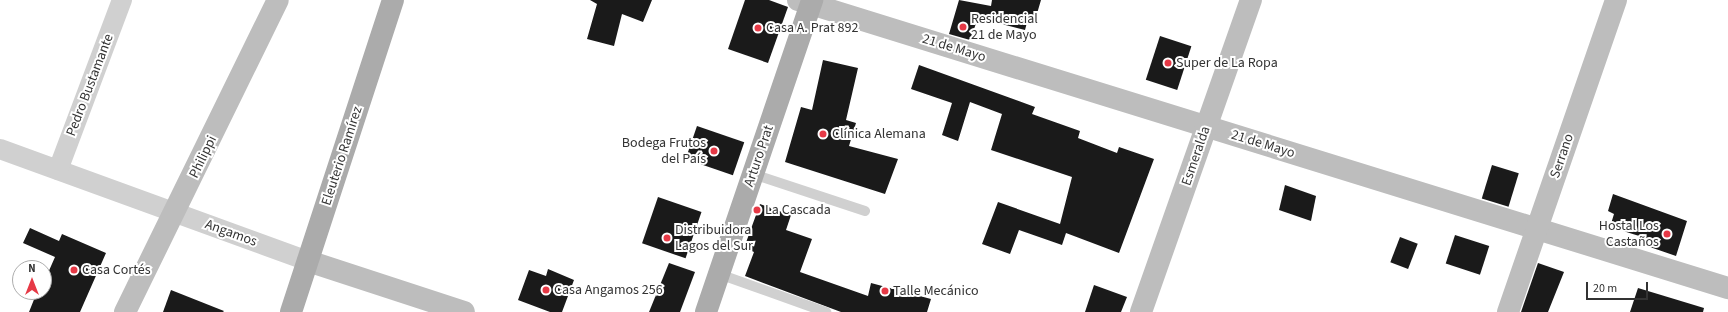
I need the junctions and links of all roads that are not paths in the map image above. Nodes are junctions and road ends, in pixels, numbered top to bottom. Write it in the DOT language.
graph roads {
  1 [pos="122,0"];
  2 [pos="278,0"];
  3 [pos="394,0"];
  4 [pos="1251,0"];
  5 [pos="1616,0"];
  6 [pos="807,1"];
  7 [pos="1206,126"];
  8 [pos="0,149"];
  9 [pos="58,170"];
  10 [pos="753,174"];
  11 [pos="865,211"];
  12 [pos="176,213"];
  13 [pos="1536,229"];
  14 [pos="308,261"];
  15 [pos="719,274"];
  16 [pos="1728,288"];
  17 [pos="126,312"];
  18 [pos="291,312"];
  19 [pos="464,312"];
  20 [pos="706,312"];
  21 [pos="826,312"];
  22 [pos="1141,312"];
  23 [pos="1508,312"];
  1 -- 9 [label="street, Pedro Bustamante"];
  2 -- 12 [label="street, Philippi"];
  3 -- 14 [label="main road, Eleuterio Ramírez"];
  4 -- 7 [label="street, Esmeralda"];
  5 -- 13 [label="street, Serrano"];
  6 -- 7 [label="street, 21 de Mayo"];
  6 -- 10 [label="main road, Arturo Prat"];
  7 -- 13 [label="street, 21 de Mayo"];
  7 -- 22 [label="street, Esmeralda"];
  8 -- 9 [label="street, Angamos"];
  9 -- 12 [label="street, Angamos"];
  10 -- 11 [label="lane"];
  10 -- 15 [label="main road, Arturo Prat"];
  12 -- 14 [label="street, Angamos"];
  12 -- 17 [label="street, Philippi"];
  13 -- 16 [label="street, 21 de Mayo"];
  13 -- 23 [label="street, Serrano"];
  14 -- 18 [label="main road, Eleuterio Ramírez"];
  14 -- 19 [label="street, Angamos"];
  15 -- 20 [label="main road, Arturo Prat"];
  15 -- 21 [label="lane"];
}
